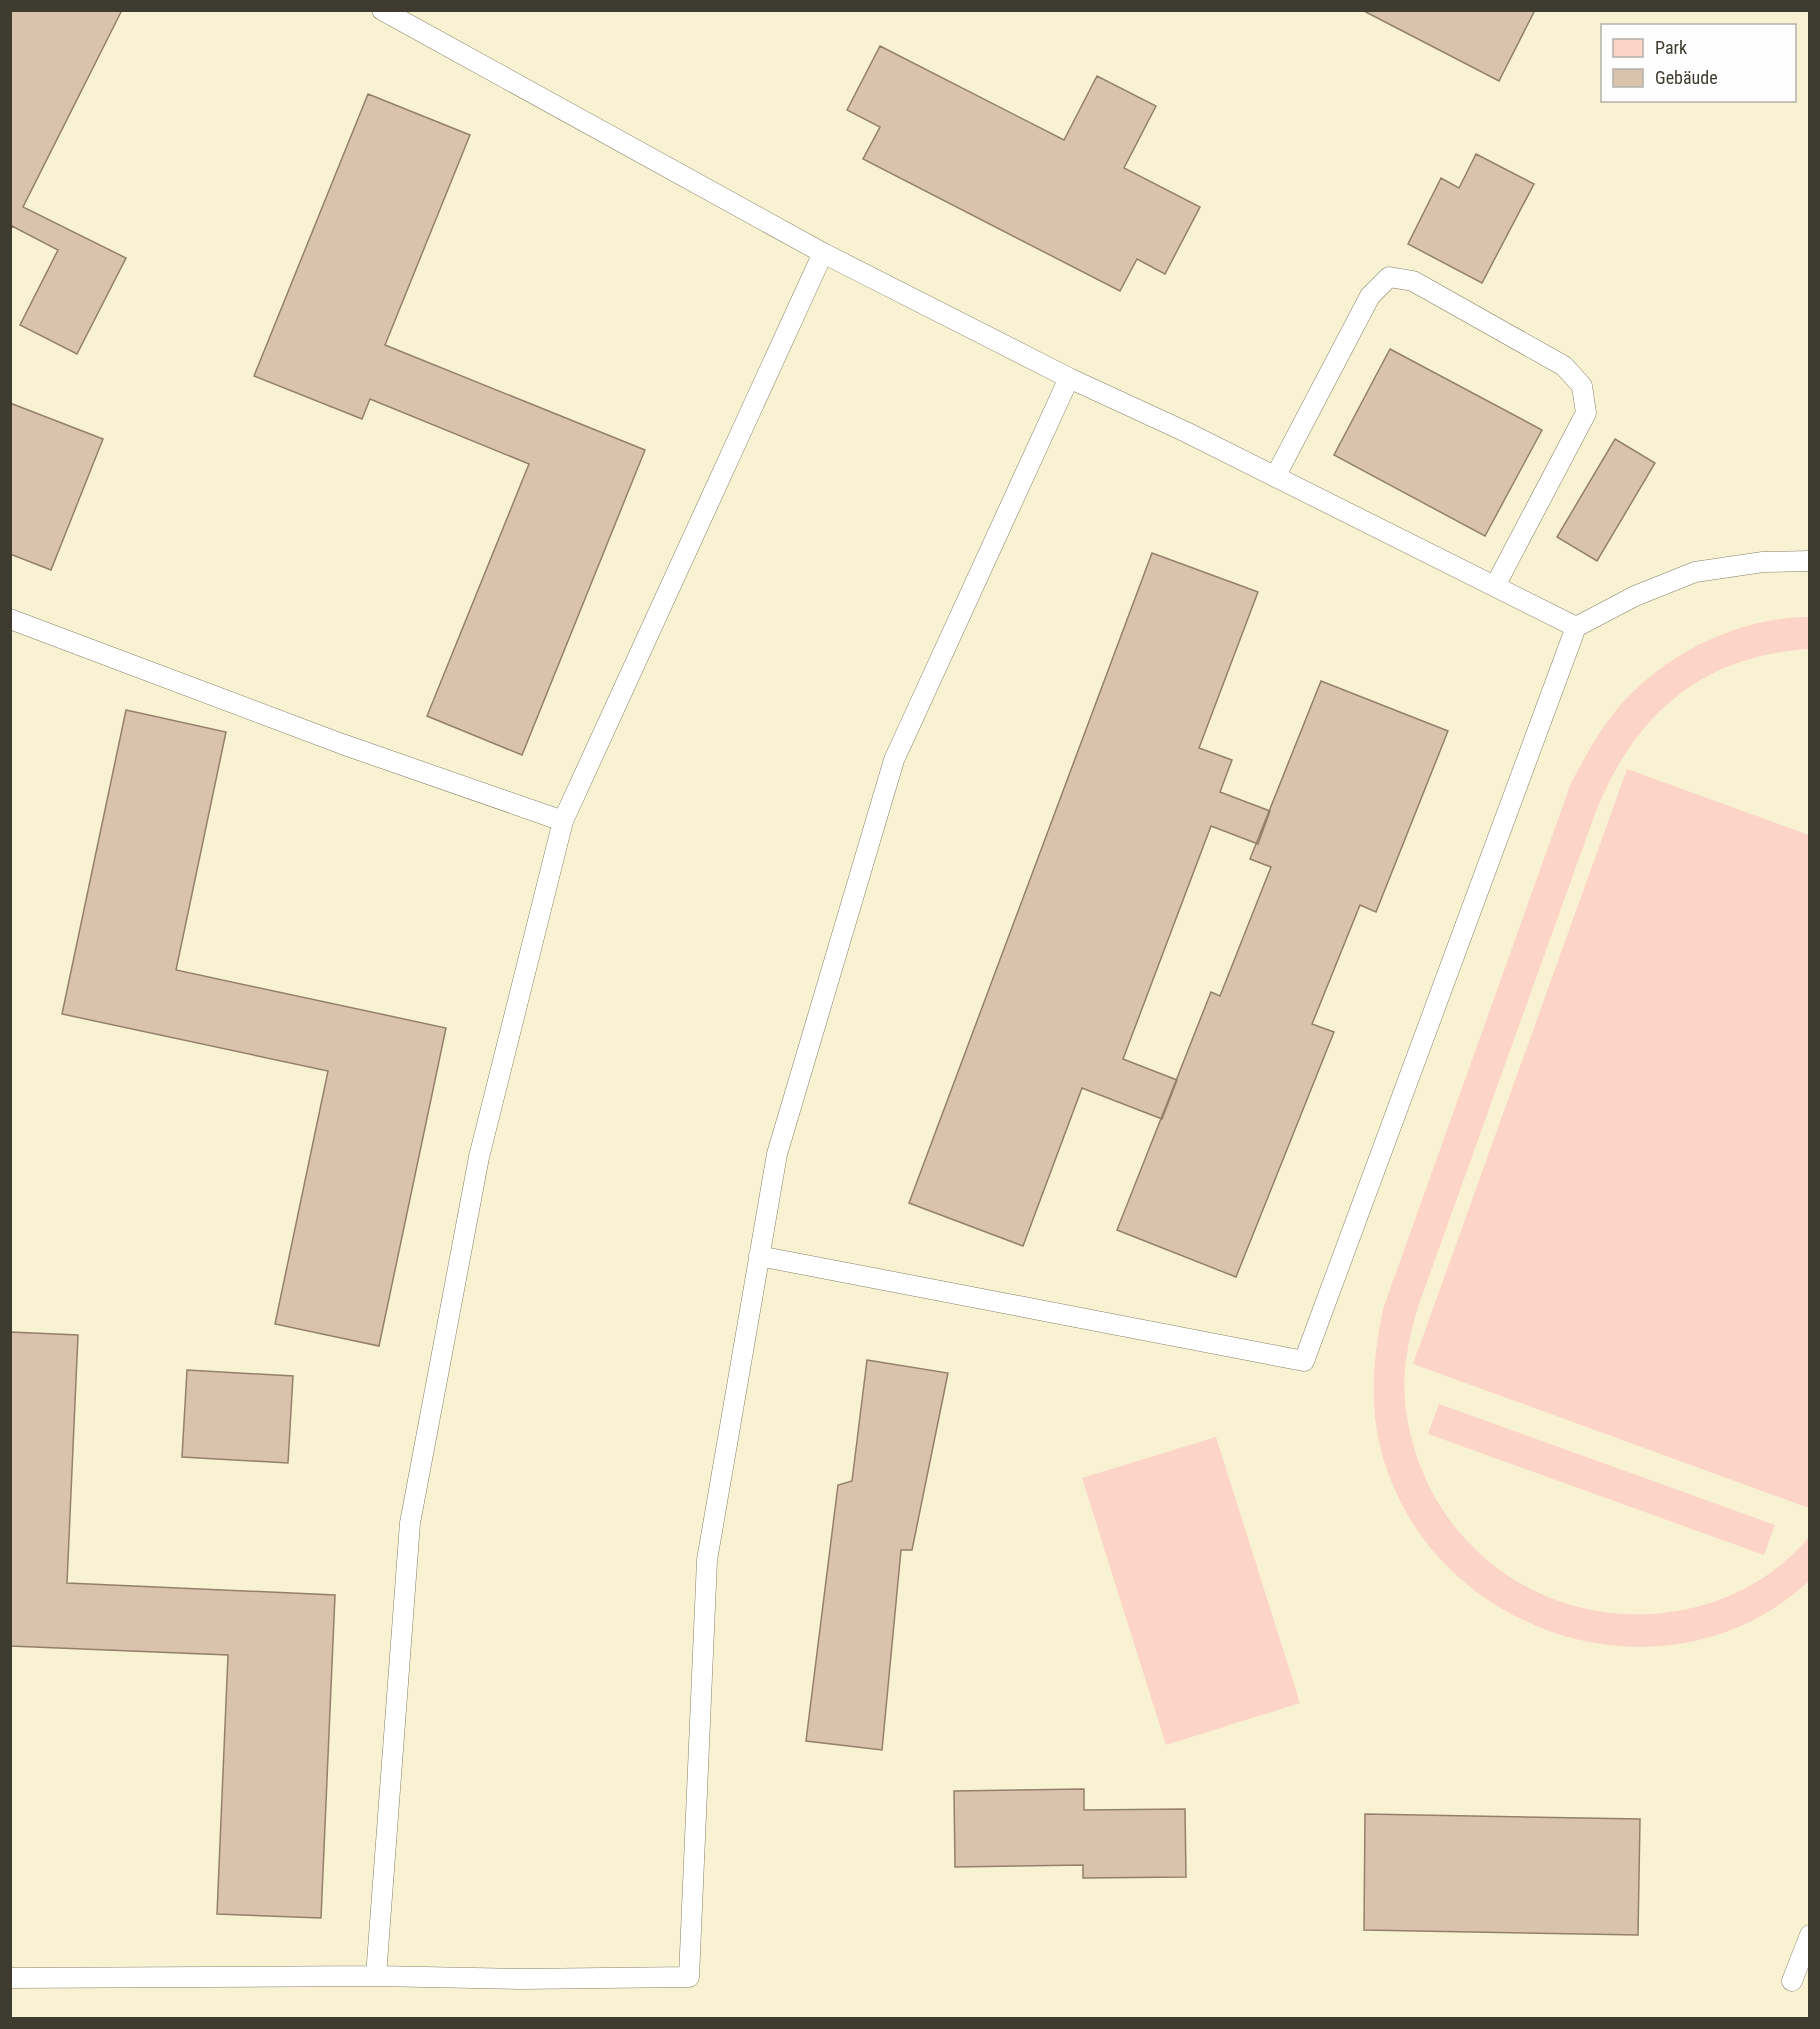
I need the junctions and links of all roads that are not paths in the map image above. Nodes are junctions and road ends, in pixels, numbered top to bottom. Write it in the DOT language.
graph roads {
  1 [pos="381,10"];
  2 [pos="823,253"];
  3 [pos="1068,378"];
  4 [pos="1275,477"];
  5 [pos="1809,561"];
  6 [pos="1495,586"];
  7 [pos="10,619"];
  8 [pos="1576,627"];
  9 [pos="563,821"];
  10 [pos="759,1256"];
  11 [pos="1809,1935"];
  12 [pos="376,1976"];
  13 [pos="10,1978"];
  14 [pos="1792,1981"];
  1 -- 2 [label="lane"];
  2 -- 3 [label="lane"];
  2 -- 9 [label="lane"];
  3 -- 4 [label="lane"];
  3 -- 10 [label="lane"];
  4 -- 6 [label="lane"];
  4 -- 6 [label="lane"];
  5 -- 8 [label="lane"];
  6 -- 8 [label="lane"];
  7 -- 9 [label="lane"];
  8 -- 10 [label="lane"];
  9 -- 12 [label="lane"];
  10 -- 12 [label="lane"];
  11 -- 14 [label="lane"];
  12 -- 13 [label="lane"];
}
